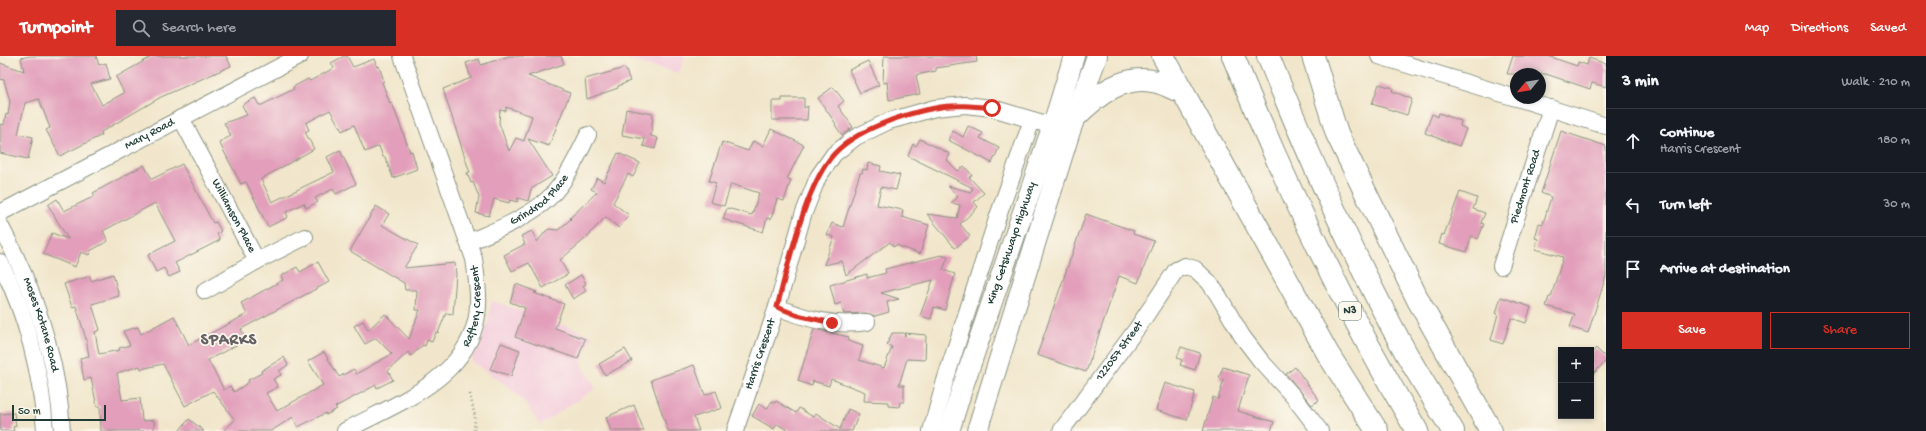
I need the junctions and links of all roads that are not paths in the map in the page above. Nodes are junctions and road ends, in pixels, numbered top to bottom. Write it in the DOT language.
graph roads {
  1 [pos="300,56"];
  2 [pos="402,56"];
  3 [pos="1074,56"];
  4 [pos="1097,56"];
  5 [pos="1163,56"];
  6 [pos="1233,56"];
  7 [pos="1268,56"];
  8 [pos="1313,56"];
  9 [pos="1379,56"];
  10 [pos="1182,92"];
  11 [pos="1510,96"];
  12 [pos="1537,104"];
  13 [pos="1551,108"];
  14 [pos="181,118"];
  15 [pos="1032,120"];
  16 [pos="1066,124"];
  17 [pos="1606,126"];
  18 [pos="588,136"];
  19 [pos="0,213"];
  20 [pos="0,224"];
  21 [pos="306,236"];
  22 [pos="469,242"];
  23 [pos="257,261"];
  24 [pos="0,262"];
  25 [pos="1501,266"];
  26 [pos="205,291"];
  27 [pos="777,307"];
  28 [pos="867,322"];
  29 [pos="45,431"];
  30 [pos="62,431"];
  31 [pos="345,431"];
  32 [pos="735,431"];
  33 [pos="931,431"];
  34 [pos="949,431"];
  35 [pos="978,431"];
  36 [pos="1061,431"];
  37 [pos="1320,431"];
  38 [pos="1377,431"];
  39 [pos="1417,431"];
  40 [pos="1453,431"];
  41 [pos="1491,431"];
  1 -- 14 [label="street, Mary Road"];
  2 -- 22 [label="street, Raftery Crescent"];
  3 -- 16 [label="main road, King Cetshwayo Highway"];
  4 -- 16 [label="main road, King Cetshwayo Highway"];
  5 -- 10 [label="highway"];
  6 -- 39 [label="highway, N3"];
  7 -- 40 [label="highway, N3"];
  8 -- 41 [label="highway"];
  9 -- 11 [label="street"];
  10 -- 16 [label="highway"];
  10 -- 38 [label="highway"];
  12 -- 13 [label="street"];
  13 -- 17 [label="street"];
  13 -- 25 [label="street, Piedmont Road"];
  14 -- 19 [label="street, Mary Road"];
  14 -- 23 [label="street, Williamson Place"];
  15 -- 16 [label="street, Harris Crescent"];
  15 -- 27 [label="street, Harris Crescent"];
  15 -- 33 [label="street"];
  16 -- 34 [label="main road, King Cetshwayo Highway"];
  16 -- 35 [label="main road, King Cetshwayo Highway"];
  18 -- 22 [label="street, Grindrod Place"];
  20 -- 30 [label="street, Moses Kotane Road"];
  21 -- 23 [label="street"];
  22 -- 31 [label="street, Raftery Crescent"];
  23 -- 26 [label="street, Williamson Place"];
  24 -- 29 [label="street, Moses Kotane Road"];
  27 -- 28 [label="street"];
  27 -- 32 [label="street, Harris Crescent"];
  36 -- 37 [label="street, 122057 Street"];
}
